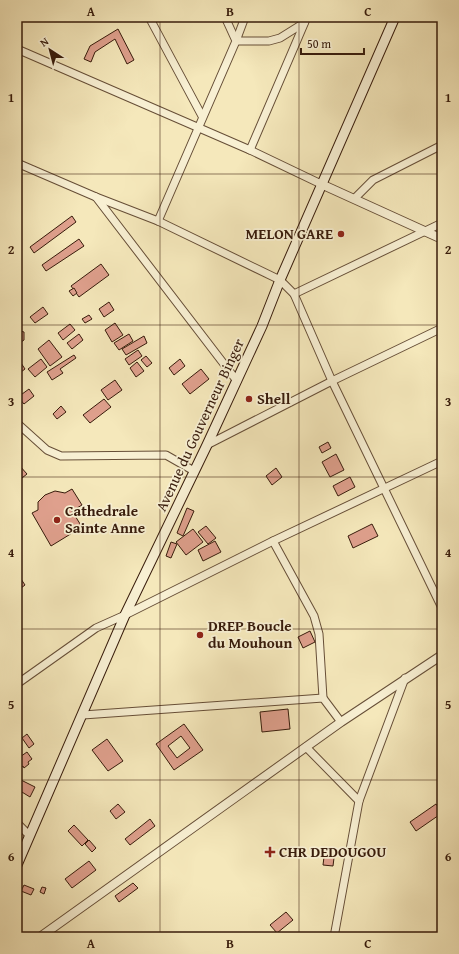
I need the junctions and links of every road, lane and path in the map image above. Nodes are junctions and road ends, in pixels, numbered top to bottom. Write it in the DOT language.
graph roads {
  1 [pos="149,17"];
  2 [pos="225,17"];
  3 [pos="245,17"];
  4 [pos="394,17"];
  5 [pos="306,20"];
  6 [pos="236,41"];
  7 [pos="17,49"];
  8 [pos="202,116"];
  9 [pos="198,128"];
  10 [pos="442,145"];
  11 [pos="250,150"];
  12 [pos="17,164"];
  13 [pos="321,184"];
  14 [pos="96,197"];
  15 [pos="354,198"];
  16 [pos="158,221"];
  17 [pos="442,223"];
  18 [pos="425,232"];
  19 [pos="442,239"];
  20 [pos="280,280"];
  21 [pos="294,294"];
  22 [pos="442,328"];
  23 [pos="237,380"];
  24 [pos="332,381"];
  25 [pos="17,423"];
  26 [pos="207,445"];
  27 [pos="442,461"];
  28 [pos="194,472"];
  29 [pos="384,488"];
  30 [pos="273,541"];
  31 [pos="442,608"];
  32 [pos="125,615"];
  33 [pos="442,655"];
  34 [pos="405,678"];
  35 [pos="17,684"];
  36 [pos="323,698"];
  37 [pos="83,715"];
  38 [pos="341,722"];
  39 [pos="306,746"];
  40 [pos="359,802"];
  41 [pos="17,823"];
  42 [pos="29,834"];
  43 [pos="17,866"];
  44 [pos="40,937"];
  45 [pos="334,937"];
  1 -- 8 [label="street"];
  2 -- 6 [label="street"];
  3 -- 6 [label="street"];
  4 -- 13 [label="main road, Avenue du Gouverneur Binger"];
  5 -- 6 [label="street"];
  5 -- 11 [label="street"];
  6 -- 8 [label="street"];
  7 -- 9 [label="street"];
  8 -- 9 [label="street"];
  9 -- 11 [label="street"];
  9 -- 16 [label="street"];
  10 -- 15 [label="street"];
  11 -- 13 [label="street"];
  12 -- 14 [label="street"];
  13 -- 15 [label="street"];
  13 -- 20 [label="main road, Avenue du Gouverneur Binger"];
  14 -- 16 [label="street"];
  14 -- 23 [label="street"];
  15 -- 18 [label="street"];
  16 -- 20 [label="street"];
  17 -- 18 [label="street"];
  18 -- 19 [label="street"];
  18 -- 21 [label="street"];
  20 -- 21 [label="street"];
  20 -- 23 [label="main road, Avenue du Gouverneur Binger"];
  21 -- 24 [label="street"];
  22 -- 24 [label="street"];
  23 -- 26 [label="main road, Avenue du Gouverneur Binger"];
  24 -- 26 [label="street"];
  24 -- 29 [label="street"];
  25 -- 28 [label="street"];
  26 -- 28 [label="main road, Avenue du Gouverneur Binger"];
  27 -- 29 [label="street"];
  28 -- 32 [label="main road, Avenue du Gouverneur Binger"];
  29 -- 30 [label="street"];
  29 -- 31 [label="street"];
  30 -- 32 [label="street"];
  30 -- 36 [label="street"];
  32 -- 35 [label="street"];
  32 -- 37 [label="main road, Avenue du Gouverneur Binger"];
  33 -- 34 [label="street"];
  34 -- 38 [label="street"];
  34 -- 40 [label="street"];
  36 -- 37 [label="street"];
  36 -- 38 [label="street"];
  37 -- 42 [label="main road, Avenue du Gouverneur Binger"];
  38 -- 39 [label="street"];
  39 -- 40 [label="street"];
  39 -- 44 [label="street"];
  40 -- 45 [label="street"];
  41 -- 42 [label="street"];
  42 -- 43 [label="main road, Avenue du Gouverneur Binger"];
}
